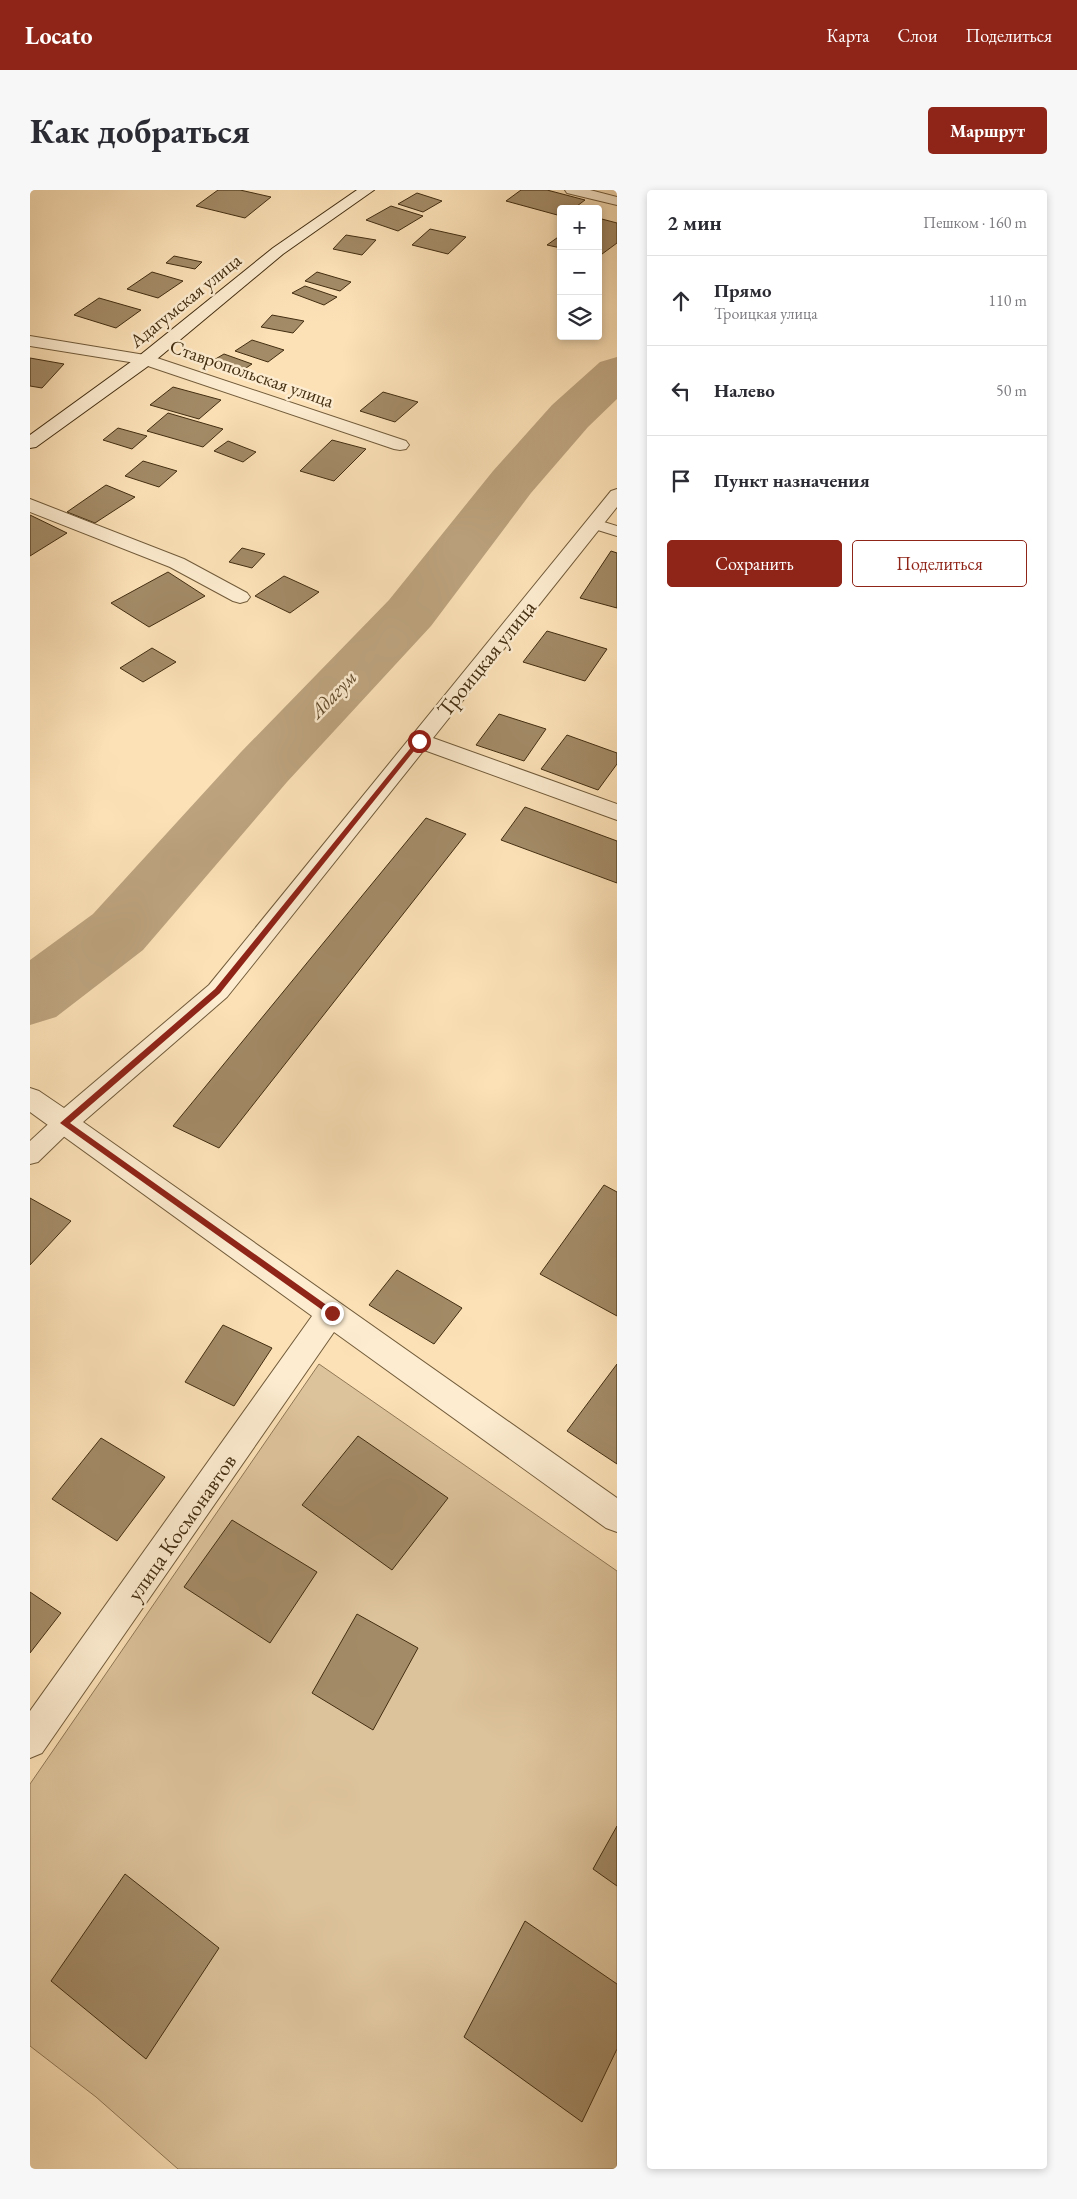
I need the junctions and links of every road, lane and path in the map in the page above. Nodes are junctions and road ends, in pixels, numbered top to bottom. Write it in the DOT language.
graph roads {
  1 [pos="367,190"];
  2 [pos="572,190"];
  3 [pos="617,200"];
  4 [pos="30,341"];
  5 [pos="145,360"];
  6 [pos="30,443"];
  7 [pos="400,445"];
  8 [pos="617,494"];
  9 [pos="30,505"];
  10 [pos="594,524"];
  11 [pos="617,532"];
  12 [pos="240,597"];
  13 [pos="419,741"];
  14 [pos="617,812"];
  15 [pos="30,1098"];
  16 [pos="64,1123"];
  17 [pos="30,1155"];
  18 [pos="332,1313"];
  19 [pos="617,1517"];
  20 [pos="30,1742"];
  1 -- 5 [label="street, Адагумская улица"];
  2 -- 3 [label="street"];
  4 -- 5 [label="street, Ставропольская улица"];
  5 -- 6 [label="street, Адагумская улица"];
  5 -- 7 [label="street, Ставропольская улица"];
  8 -- 10 [label="street, Троицкая улица"];
  9 -- 12 [label="street"];
  10 -- 11 [label="lane"];
  10 -- 13 [label="street, Троицкая улица"];
  13 -- 14 [label="street"];
  13 -- 16 [label="street, Троицкая улица"];
  15 -- 16 [label="street"];
  16 -- 17 [label="lane"];
  16 -- 18 [label="street"];
  18 -- 19 [label="street"];
  18 -- 20 [label="street, улица Космонавтов"];
}
